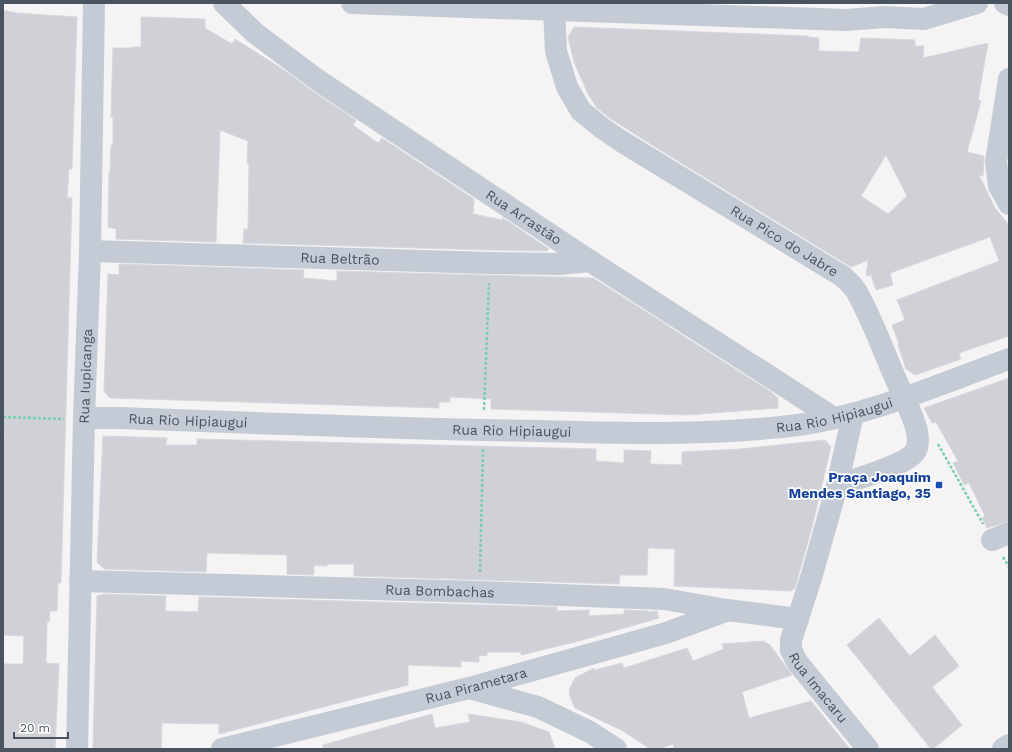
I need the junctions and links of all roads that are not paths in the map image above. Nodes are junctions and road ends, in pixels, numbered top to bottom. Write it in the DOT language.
graph roads {
  1 [pos="94,3"];
  2 [pos="224,3"];
  3 [pos="352,3"];
  4 [pos="923,3"];
  5 [pos="977,3"];
  6 [pos="1005,3"];
  7 [pos="1009,5"];
  8 [pos="554,9"];
  9 [pos="885,17"];
  10 [pos="1009,79"];
  11 [pos="1009,204"];
  12 [pos="90,251"];
  13 [pos="590,260"];
  14 [pos="1009,359"];
  15 [pos="904,397"];
  16 [pos="843,416"];
  17 [pos="84,418"];
  18 [pos="837,486"];
  19 [pos="80,581"];
  20 [pos="727,610"];
  21 [pos="798,619"];
  22 [pos="469,688"];
  23 [pos="1009,745"];
  24 [pos="77,749"];
  25 [pos="222,749"];
  26 [pos="616,749"];
  27 [pos="868,749"];
  28 [pos="1003,749"];
  1 -- 12 [label="street, Rua Iupicanga"];
  2 -- 13 [label="street, Rua Arrastão"];
  3 -- 8 [label="street"];
  4 -- 9 [label="street"];
  5 -- 9 [label="street"];
  6 -- 7 [label="street"];
  8 -- 9 [label="street"];
  8 -- 15 [label="street, Rua Pico do Jabre"];
  10 -- 11 [label="street"];
  12 -- 13 [label="street, Rua Beltrão"];
  12 -- 17 [label="street, Rua Iupicanga"];
  13 -- 16 [label="street, Rua Arrastão"];
  14 -- 15 [label="street, Rua Rio Hipiaugui"];
  15 -- 16 [label="street, Rua Rio Hipiaugui"];
  15 -- 18 [label="street, Rua Pico do Jabre"];
  16 -- 17 [label="street, Rua Rio Hipiaugui"];
  16 -- 18 [label="street, Rua Imacaru"];
  17 -- 19 [label="street, Rua Iupicanga"];
  18 -- 21 [label="street, Rua Imacaru"];
  19 -- 20 [label="street, Rua Bombachas"];
  19 -- 24 [label="street, Rua Iupicanga"];
  20 -- 21 [label="street, Rua Bombachas"];
  20 -- 22 [label="street, Rua Pirametara"];
  21 -- 27 [label="street, Rua Imacaru"];
  22 -- 25 [label="street, Rua Pirametara"];
  22 -- 26 [label="street"];
  23 -- 28 [label="street"];
}
